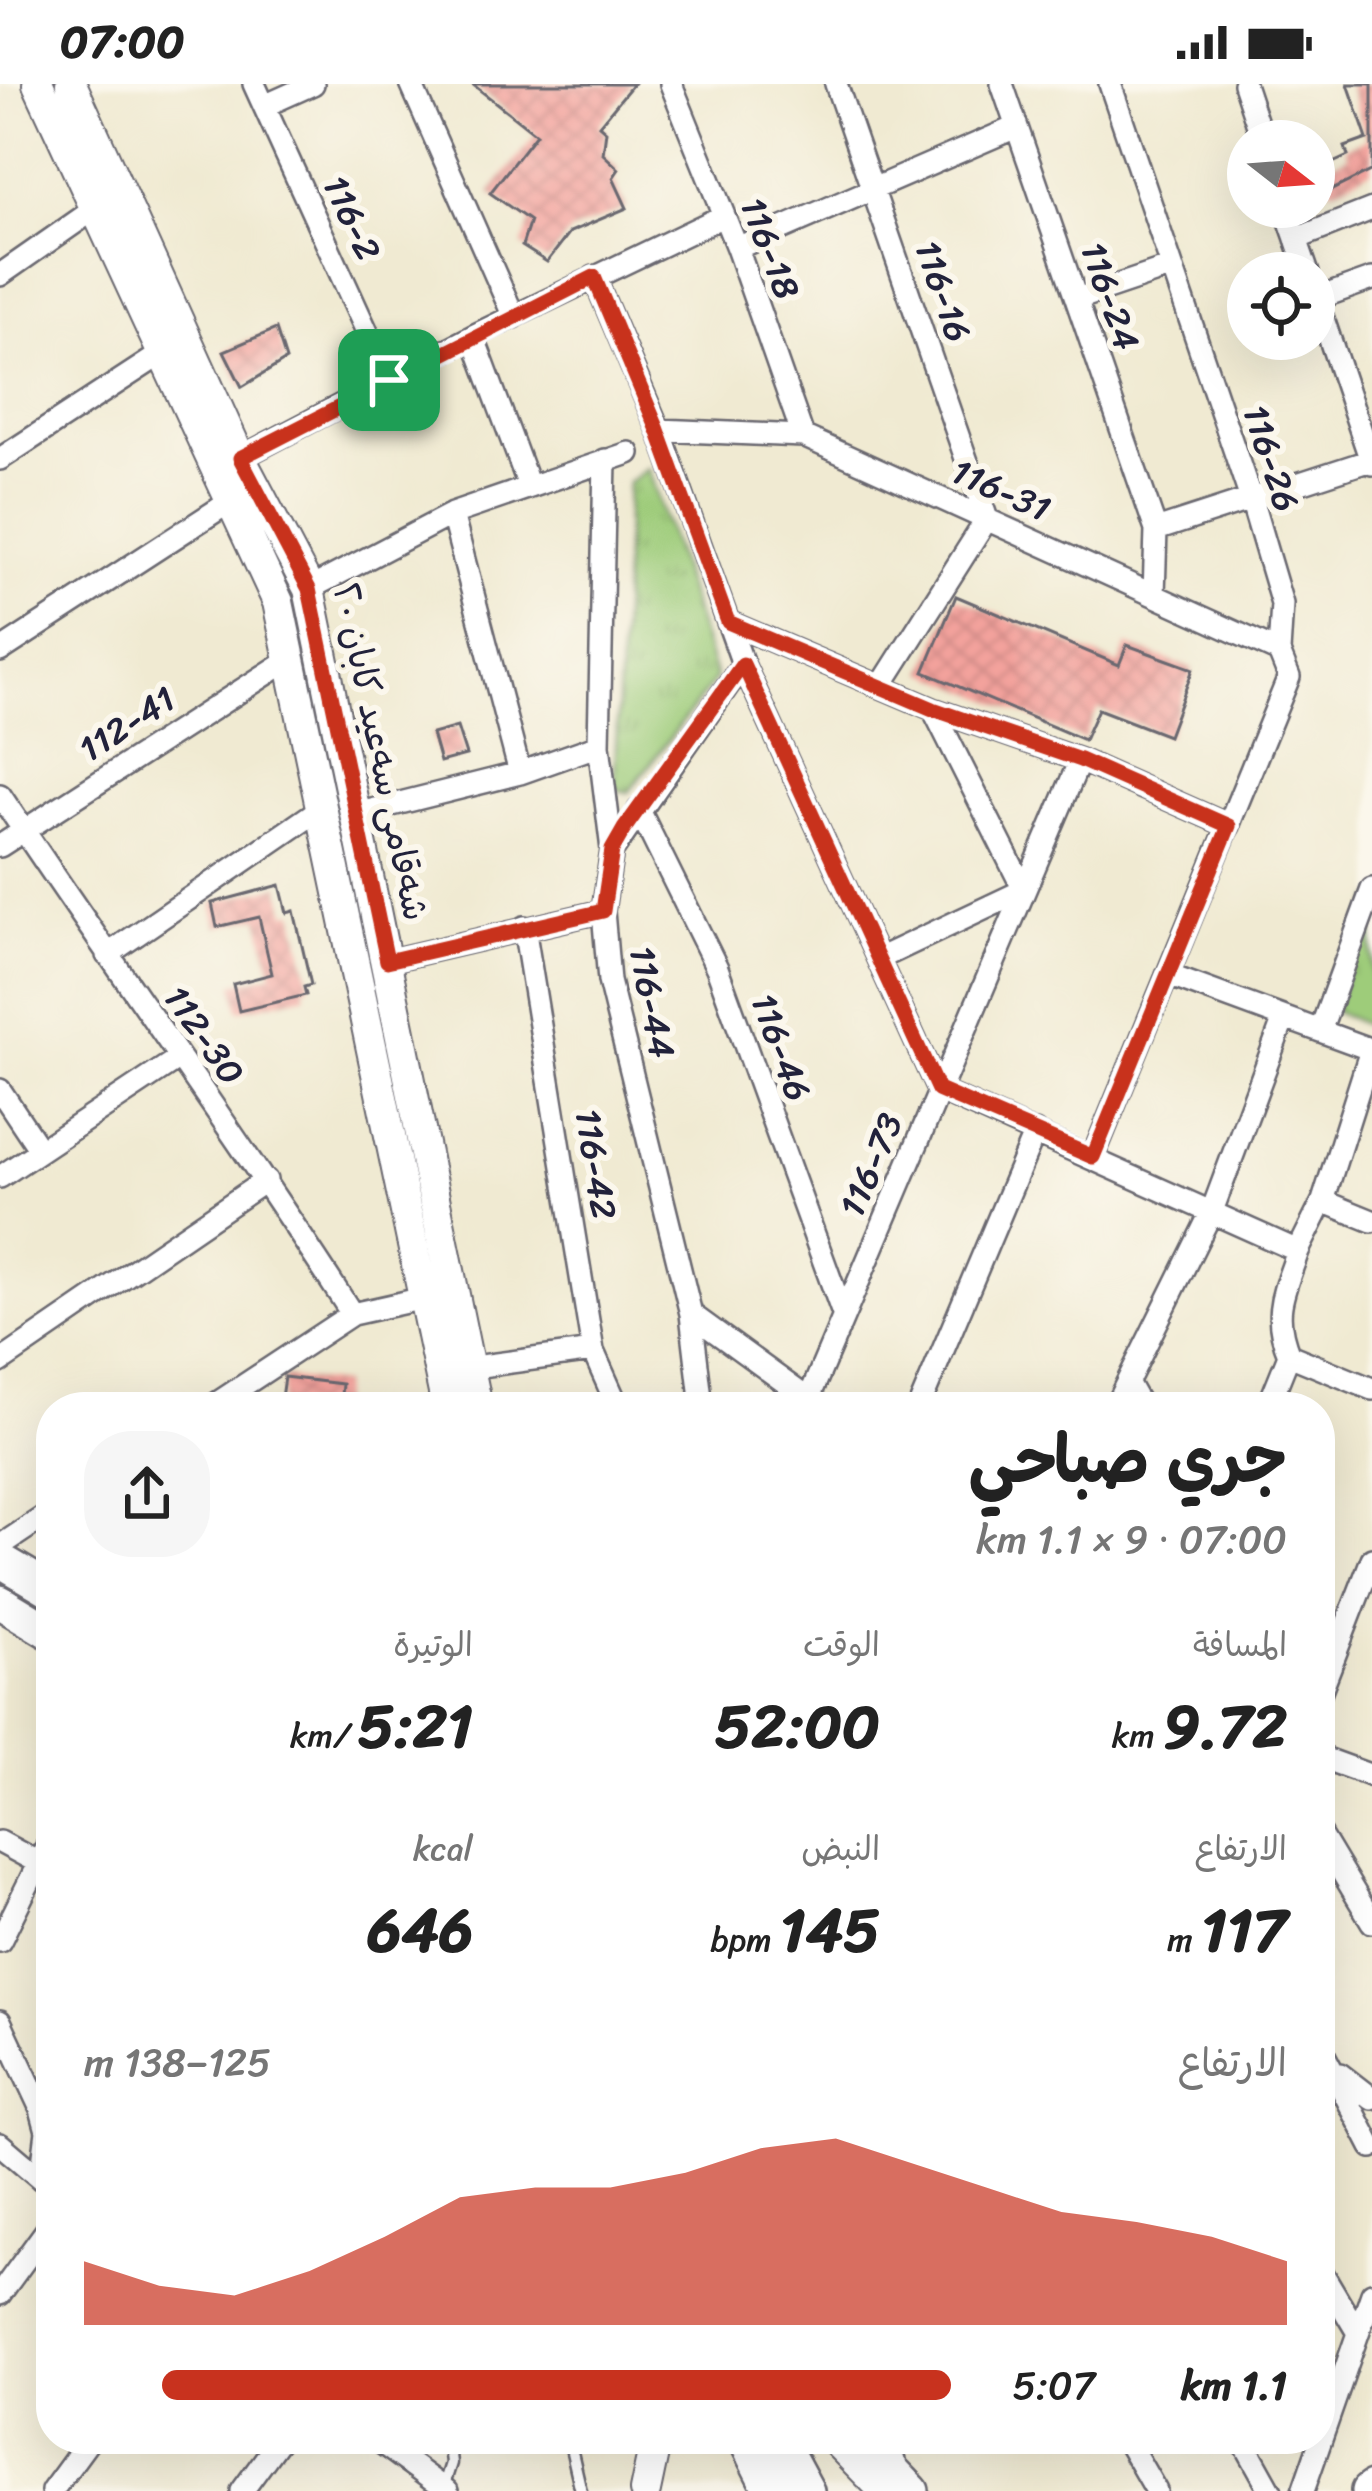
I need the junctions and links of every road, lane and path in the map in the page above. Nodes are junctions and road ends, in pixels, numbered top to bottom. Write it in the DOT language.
graph roads {
  1 [pos="38,84"];
  2 [pos="71,84"];
  3 [pos="254,84"];
  4 [pos="313,84"];
  5 [pos="410,84"];
  6 [pos="671,84"];
  7 [pos="836,84"];
  8 [pos="1002,84"];
  9 [pos="1110,84"];
  10 [pos="1244,84"];
  11 [pos="264,106"];
  12 [pos="1256,120"];
  13 [pos="1016,127"];
  14 [pos="873,187"];
  15 [pos="96,208"];
  16 [pos="1372,209"];
  17 [pos="723,216"];
  18 [pos="1293,228"];
  19 [pos="1296,239"];
  20 [pos="737,248"];
  21 [pos="1301,252"];
  22 [pos="1172,267"];
  23 [pos="0,275"];
  24 [pos="594,277"];
  25 [pos="1372,279"];
  26 [pos="1335,290"];
  27 [pos="1077,299"];
  28 [pos="514,316"];
  29 [pos="472,336"];
  30 [pos="164,352"];
  31 [pos="1335,355"];
  32 [pos="389,380"];
  33 [pos="658,430"];
  34 [pos="803,436"];
  35 [pos="629,453"];
  36 [pos="240,458"];
  37 [pos="0,459"];
  38 [pos="605,460"];
  39 [pos="1371,462"];
  40 [pos="530,486"];
  41 [pos="1251,499"];
  42 [pos="234,500"];
  43 [pos="452,514"];
  44 [pos="987,519"];
  45 [pos="1156,530"];
  46 [pos="309,589"];
  47 [pos="1154,595"];
  48 [pos="728,622"];
  49 [pos="0,650"];
  50 [pos="1280,652"];
  51 [pos="290,659"];
  52 [pos="743,664"];
  53 [pos="881,686"];
  54 [pos="933,709"];
  55 [pos="599,745"];
  56 [pos="1080,760"];
  57 [pos="520,773"];
  58 [pos="0,795"];
  59 [pos="320,809"];
  60 [pos="639,810"];
  61 [pos="356,814"];
  62 [pos="1229,826"];
  63 [pos="23,830"];
  64 [pos="0,846"];
  65 [pos="612,850"];
  66 [pos="1372,889"];
  67 [pos="1024,890"];
  68 [pos="603,911"];
  69 [pos="524,927"];
  70 [pos="107,956"];
  71 [pos="878,959"];
  72 [pos="387,961"];
  73 [pos="1168,975"];
  74 [pos="1284,1018"];
  75 [pos="1320,1031"];
  76 [pos="1372,1050"];
  77 [pos="179,1058"];
  78 [pos="0,1090"];
  79 [pos="938,1090"];
  80 [pos="1034,1132"];
  81 [pos="40,1150"];
  82 [pos="1093,1157"];
  83 [pos="0,1177"];
  84 [pos="266,1180"];
  85 [pos="1323,1201"];
  86 [pos="435,1208"];
  87 [pos="1212,1211"];
  88 [pos="404,1214"];
  89 [pos="1372,1221"];
  90 [pos="1298,1251"];
  91 [pos="424,1298"];
  92 [pos="352,1314"];
  93 [pos="691,1314"];
  94 [pos="843,1314"];
  95 [pos="593,1351"];
  96 [pos="1289,1354"];
  97 [pos="0,1362"];
  98 [pos="466,1368"];
  99 [pos="1128,1384"];
  100 [pos="1372,1389"];
  101 [pos="234,1392"];
  102 [pos="444,1392"];
  103 [pos="473,1392"];
  104 [pos="612,1392"];
  105 [pos="700,1392"];
  106 [pos="800,1392"];
  107 [pos="817,1392"];
  108 [pos="925,1392"];
  109 [pos="1123,1392"];
  110 [pos="1133,1392"];
  111 [pos="1274,1392"];
  112 [pos="36,1522"];
  113 [pos="0,1546"];
  114 [pos="1372,1559"];
  115 [pos="0,1560"];
  116 [pos="36,1581"];
  117 [pos="3,1610"];
  118 [pos="36,1626"];
  119 [pos="1335,1654"];
  120 [pos="1335,1763"];
  121 [pos="1372,1777"];
  122 [pos="0,1842"];
  123 [pos="1335,1860"];
  124 [pos="36,1861"];
  125 [pos="36,1866"];
  126 [pos="1372,1922"];
  127 [pos="0,1941"];
  128 [pos="0,2021"];
  129 [pos="1335,2070"];
  130 [pos="36,2098"];
  131 [pos="1372,2098"];
  132 [pos="0,2144"];
  133 [pos="1372,2147"];
  134 [pos="36,2175"];
  135 [pos="36,2245"];
  136 [pos="1372,2293"];
  137 [pos="0,2294"];
  138 [pos="1335,2294"];
  139 [pos="1358,2333"];
  140 [pos="1347,2367"];
  141 [pos="1372,2367"];
  142 [pos="1335,2401"];
  143 [pos="79,2454"];
  144 [pos="269,2454"];
  145 [pos="396,2454"];
  146 [pos="450,2454"];
  147 [pos="572,2454"];
  148 [pos="653,2454"];
  149 [pos="752,2454"];
  150 [pos="787,2454"];
  151 [pos="854,2454"];
  152 [pos="874,2454"];
  153 [pos="895,2454"];
  154 [pos="1135,2454"];
  155 [pos="1250,2454"];
  156 [pos="1316,2454"];
  157 [pos="900,2488"];
  158 [pos="443,2490"];
  159 [pos="52,2491"];
  160 [pos="242,2491"];
  161 [pos="581,2491"];
  162 [pos="645,2491"];
  163 [pos="771,2491"];
  164 [pos="807,2491"];
  165 [pos="1156,2491"];
  166 [pos="1271,2491"];
  167 [pos="1303,2491"];
  1 -- 15 [label="main road, شەقامی سەعید کابان ٢٠"];
  2 -- 36 [label="main road, شەقامی سەعید کابان ٢٠"];
  3 -- 11 [label="street, 116-2"];
  4 -- 11 [label="street"];
  5 -- 28 [label="street"];
  6 -- 17 [label="street, 116-18"];
  7 -- 14 [label="street, 116-16"];
  8 -- 13 [label="street, 116-24"];
  9 -- 22 [label="street, 116-26"];
  10 -- 12 [label="street"];
  11 -- 32 [label="street, 116-2"];
  13 -- 14 [label="street"];
  13 -- 27 [label="street, 116-24"];
  14 -- 20 [label="street"];
  14 -- 44 [label="street, 116-16"];
  15 -- 23 [label="street"];
  15 -- 30 [label="main road, شەقامی سەعید کابان ٢٠"];
  16 -- 19 [label="street"];
  17 -- 20 [label="street, 116-18"];
  17 -- 24 [label="street"];
  18 -- 19 [label="street"];
  19 -- 21 [label="street"];
  20 -- 34 [label="street, 116-18"];
  22 -- 27 [label="street"];
  22 -- 41 [label="street, 116-26"];
  24 -- 28 [label="street"];
  24 -- 33 [label="street"];
  25 -- 26 [label="street"];
  27 -- 45 [label="street, 116-24"];
  28 -- 29 [label="street"];
  29 -- 32 [label="street"];
  29 -- 40 [label="street"];
  30 -- 37 [label="street"];
  30 -- 42 [label="main road, شەقامی سەعید کابان ٢٠"];
  31 -- 39 [label="street"];
  32 -- 36 [label="street"];
  33 -- 34 [label="street, 116-31"];
  33 -- 48 [label="street"];
  34 -- 44 [label="street, 116-31"];
  35 -- 38 [label="street"];
  36 -- 46 [label="main road, شەقامی سەعید کابان ٢٠"];
  38 -- 40 [label="street"];
  38 -- 55 [label="street, 116-44"];
  39 -- 41 [label="street"];
  40 -- 43 [label="street"];
  41 -- 45 [label="street"];
  41 -- 50 [label="street, 116-26"];
  42 -- 49 [label="street"];
  42 -- 51 [label="main road, شەقامی سەعید کابان ٢٠"];
  43 -- 46 [label="street"];
  43 -- 57 [label="street"];
  44 -- 47 [label="street, 116-31"];
  44 -- 53 [label="street"];
  45 -- 47 [label="street"];
  46 -- 61 [label="main road, شەقامی سەعید کابان ٢٠"];
  47 -- 50 [label="street, 116-31"];
  48 -- 52 [label="street"];
  48 -- 53 [label="street"];
  50 -- 62 [label="street"];
  51 -- 59 [label="main road, شەقامی سەعید کابان ٢٠"];
  51 -- 63 [label="street, 112-41"];
  52 -- 60 [label="street"];
  52 -- 71 [label="street"];
  53 -- 54 [label="street"];
  54 -- 56 [label="street"];
  54 -- 67 [label="street"];
  55 -- 57 [label="street"];
  55 -- 65 [label="street, 116-44"];
  56 -- 62 [label="street"];
  56 -- 67 [label="street, 116-73"];
  57 -- 61 [label="street"];
  58 -- 63 [label="street, 112-30"];
  59 -- 70 [label="street"];
  59 -- 88 [label="main road, شەقامی سەعید کابان ٢٠"];
  60 -- 65 [label="street"];
  60 -- 94 [label="street, 116-46"];
  61 -- 72 [label="main road, شەقامی سەعید کابان ٢٠"];
  62 -- 73 [label="street"];
  63 -- 64 [label="street, 112-41"];
  63 -- 70 [label="street, 112-30"];
  65 -- 68 [label="street, 116-44"];
  66 -- 75 [label="street"];
  67 -- 71 [label="street"];
  67 -- 79 [label="street, 116-73"];
  68 -- 69 [label="street"];
  68 -- 93 [label="street, 116-44"];
  69 -- 72 [label="street"];
  69 -- 95 [label="street, 116-42"];
  70 -- 77 [label="street, 112-30"];
  71 -- 79 [label="street"];
  72 -- 86 [label="main road, شەقامی سەعید کابان ٢٠"];
  73 -- 74 [label="street"];
  73 -- 82 [label="street"];
  74 -- 75 [label="street"];
  74 -- 87 [label="street"];
  75 -- 76 [label="street"];
  76 -- 85 [label="street"];
  77 -- 81 [label="street"];
  77 -- 84 [label="street, 112-30"];
  78 -- 81 [label="street"];
  79 -- 80 [label="street"];
  79 -- 94 [label="street, 116-73"];
  80 -- 82 [label="street"];
  80 -- 108 [label="street"];
  81 -- 83 [label="street"];
  82 -- 87 [label="street"];
  84 -- 92 [label="street, 112-30"];
  84 -- 97 [label="street"];
  85 -- 89 [label="street"];
  85 -- 90 [label="street"];
  86 -- 88 [label="main road"];
  86 -- 98 [label="main road, شەقامی سەعید کابان ٢٠"];
  87 -- 90 [label="street"];
  87 -- 99 [label="street"];
  88 -- 91 [label="main road, شەقامی سەعید کابان ٢٠"];
  90 -- 96 [label="street"];
  91 -- 92 [label="street"];
  91 -- 102 [label="main road, شەقامی سەعید کابان ٢٠"];
  92 -- 101 [label="street"];
  93 -- 105 [label="street, 116-44"];
  93 -- 106 [label="street"];
  94 -- 107 [label="street, 116-73"];
  95 -- 98 [label="street"];
  95 -- 104 [label="street, 116-42"];
  96 -- 100 [label="street"];
  96 -- 111 [label="street"];
  98 -- 103 [label="main road, شەقامی سەعید کابان ٢٠"];
  99 -- 109 [label="street"];
  99 -- 110 [label="street"];
  112 -- 113 [label="street"];
  114 -- 119 [label="street"];
  115 -- 116 [label="main road"];
  117 -- 118 [label="main road"];
  120 -- 121 [label="street"];
  122 -- 124 [label="street"];
  123 -- 126 [label="street"];
  125 -- 127 [label="street"];
  128 -- 130 [label="street"];
  129 -- 131 [label="street"];
  129 -- 133 [label="street"];
  132 -- 134 [label="street"];
  135 -- 137 [label="street"];
  136 -- 139 [label="street"];
  138 -- 139 [label="street"];
  139 -- 140 [label="street"];
  140 -- 141 [label="street"];
  140 -- 142 [label="street"];
  143 -- 159 [label="street"];
  144 -- 160 [label="street"];
  145 -- 158 [label="street"];
  146 -- 158 [label="lane"];
  147 -- 161 [label="lane"];
  148 -- 162 [label="main road"];
  149 -- 163 [label="main road"];
  150 -- 164 [label="main road"];
  151 -- 157 [label="main road"];
  152 -- 157 [label="main road"];
  153 -- 157 [label="lane"];
  154 -- 165 [label="street"];
  155 -- 166 [label="street"];
  156 -- 167 [label="street"];
}
